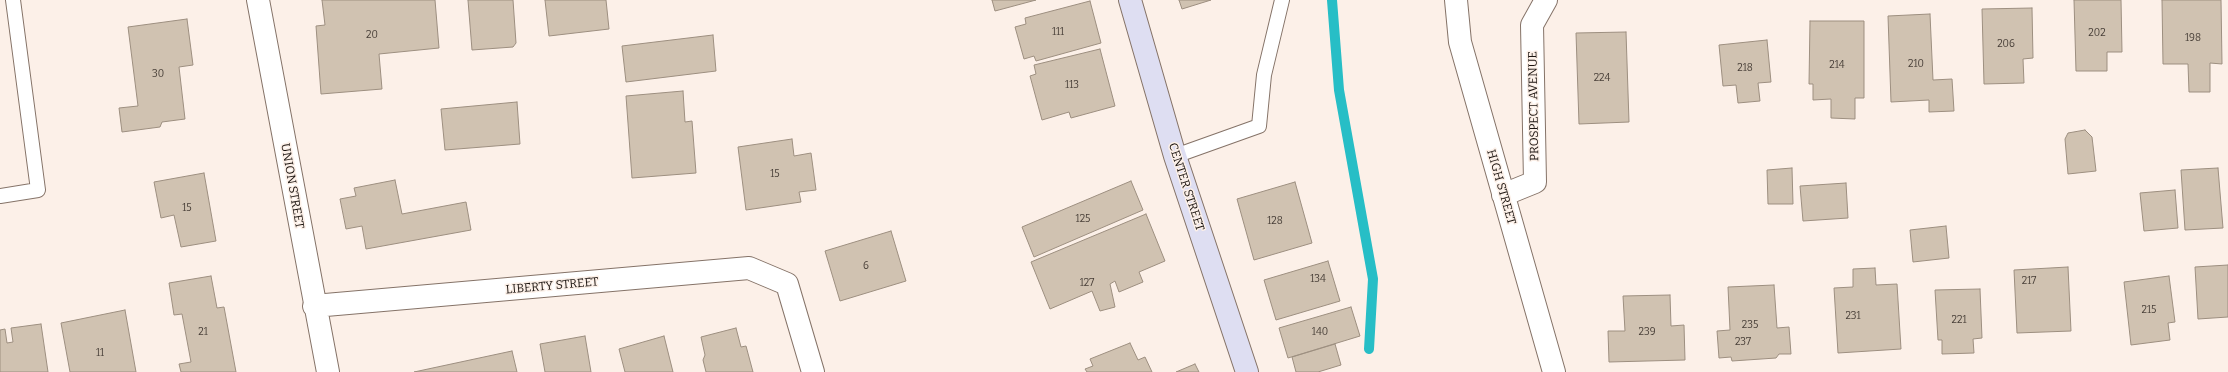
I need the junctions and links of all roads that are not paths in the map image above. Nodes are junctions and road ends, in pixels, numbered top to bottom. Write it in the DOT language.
graph roads {
  1 [pos="13,0"];
  2 [pos="258,0"];
  3 [pos="1130,0"];
  4 [pos="1282,0"];
  5 [pos="1456,0"];
  6 [pos="1546,0"];
  7 [pos="1175,156"];
  8 [pos="1503,195"];
  9 [pos="0,196"];
  10 [pos="314,306"];
  11 [pos="328,372"];
  12 [pos="813,372"];
  13 [pos="1247,372"];
  14 [pos="1554,372"];
  1 -- 9 [label="lane"];
  2 -- 10 [label="street, UNION STREET"];
  3 -- 7 [label="main road, CENTER STREET"];
  4 -- 7 [label="lane"];
  5 -- 8 [label="street, HIGH STREET"];
  6 -- 8 [label="street, PROSPECT AVENUE"];
  7 -- 13 [label="main road, CENTER STREET"];
  8 -- 14 [label="street, HIGH STREET"];
  10 -- 11 [label="street, UNION STREET"];
  10 -- 12 [label="street, LIBERTY STREET"];
}
